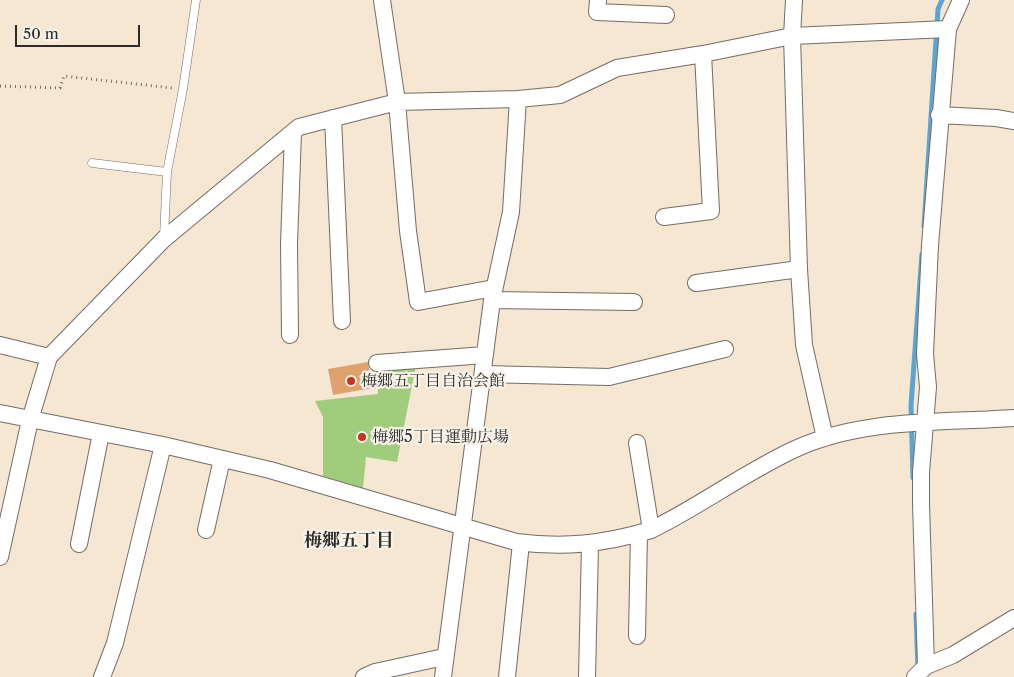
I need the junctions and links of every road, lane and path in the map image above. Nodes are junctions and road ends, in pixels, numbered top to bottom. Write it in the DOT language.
graph roads {
  1 [pos="196,0"];
  2 [pos="382,0"];
  3 [pos="598,0"];
  4 [pos="794,0"];
  5 [pos="961,0"];
  6 [pos="666,15"];
  7 [pos="948,29"];
  8 [pos="792,36"];
  9 [pos="703,54"];
  10 [pos="0,86"];
  11 [pos="183,89"];
  12 [pos="518,99"];
  13 [pos="397,102"];
  14 [pos="939,115"];
  15 [pos="333,118"];
  16 [pos="1014,121"];
  17 [pos="293,132"];
  18 [pos="92,163"];
  19 [pos="167,172"];
  20 [pos="664,216"];
  21 [pos="164,239"];
  22 [pos="799,269"];
  23 [pos="696,283"];
  24 [pos="493,294"];
  25 [pos="634,302"];
  26 [pos="342,320"];
  27 [pos="290,335"];
  28 [pos="0,345"];
  29 [pos="725,349"];
  30 [pos="485,355"];
  31 [pos="49,357"];
  32 [pos="378,363"];
  33 [pos="483,374"];
  34 [pos="0,413"];
  35 [pos="1014,418"];
  36 [pos="30,420"];
  37 [pos="926,424"];
  38 [pos="101,433"];
  39 [pos="825,438"];
  40 [pos="637,443"];
  41 [pos="163,445"];
  42 [pos="222,459"];
  43 [pos="464,528"];
  44 [pos="206,530"];
  45 [pos="645,532"];
  46 [pos="522,543"];
  47 [pos="78,544"];
  48 [pos="590,545"];
  49 [pos="0,557"];
  50 [pos="1014,618"];
  51 [pos="637,636"];
  52 [pos="444,657"];
  53 [pos="921,672"];
  54 [pos="102,677"];
  55 [pos="364,677"];
  56 [pos="443,677"];
  57 [pos="507,677"];
  58 [pos="587,677"];
  1 -- 11 [label="lane"];
  2 -- 13 [label="street"];
  3 -- 6 [label="street"];
  4 -- 8 [label="street"];
  5 -- 7 [label="street"];
  7 -- 8 [label="street"];
  7 -- 14 [label="street"];
  8 -- 9 [label="street"];
  8 -- 22 [label="street"];
  9 -- 12 [label="street"];
  9 -- 20 [label="street"];
  10 -- 11 [label="path"];
  11 -- 19 [label="lane"];
  12 -- 13 [label="street"];
  12 -- 24 [label="street"];
  13 -- 15 [label="street"];
  13 -- 24 [label="street"];
  14 -- 16 [label="street"];
  14 -- 37 [label="street"];
  15 -- 17 [label="street"];
  15 -- 26 [label="street"];
  17 -- 21 [label="street"];
  17 -- 27 [label="street"];
  18 -- 19 [label="lane"];
  19 -- 21 [label="lane"];
  21 -- 31 [label="street"];
  22 -- 23 [label="street"];
  22 -- 39 [label="street"];
  24 -- 25 [label="street"];
  24 -- 30 [label="street"];
  28 -- 31 [label="street"];
  29 -- 33 [label="street"];
  30 -- 32 [label="street"];
  30 -- 33 [label="street"];
  31 -- 36 [label="street"];
  33 -- 43 [label="street"];
  34 -- 36 [label="street"];
  35 -- 37 [label="street"];
  36 -- 38 [label="street"];
  36 -- 49 [label="street"];
  37 -- 39 [label="street"];
  37 -- 53 [label="street"];
  38 -- 41 [label="street"];
  38 -- 47 [label="street"];
  39 -- 45 [label="street"];
  40 -- 45 [label="street"];
  41 -- 42 [label="street"];
  41 -- 54 [label="street"];
  42 -- 43 [label="street"];
  42 -- 44 [label="street"];
  43 -- 46 [label="street"];
  43 -- 52 [label="street"];
  45 -- 48 [label="street"];
  45 -- 51 [label="street"];
  46 -- 48 [label="street"];
  46 -- 57 [label="street"];
  48 -- 58 [label="street"];
  50 -- 53 [label="street"];
  52 -- 55 [label="street"];
  52 -- 56 [label="street"];
}
